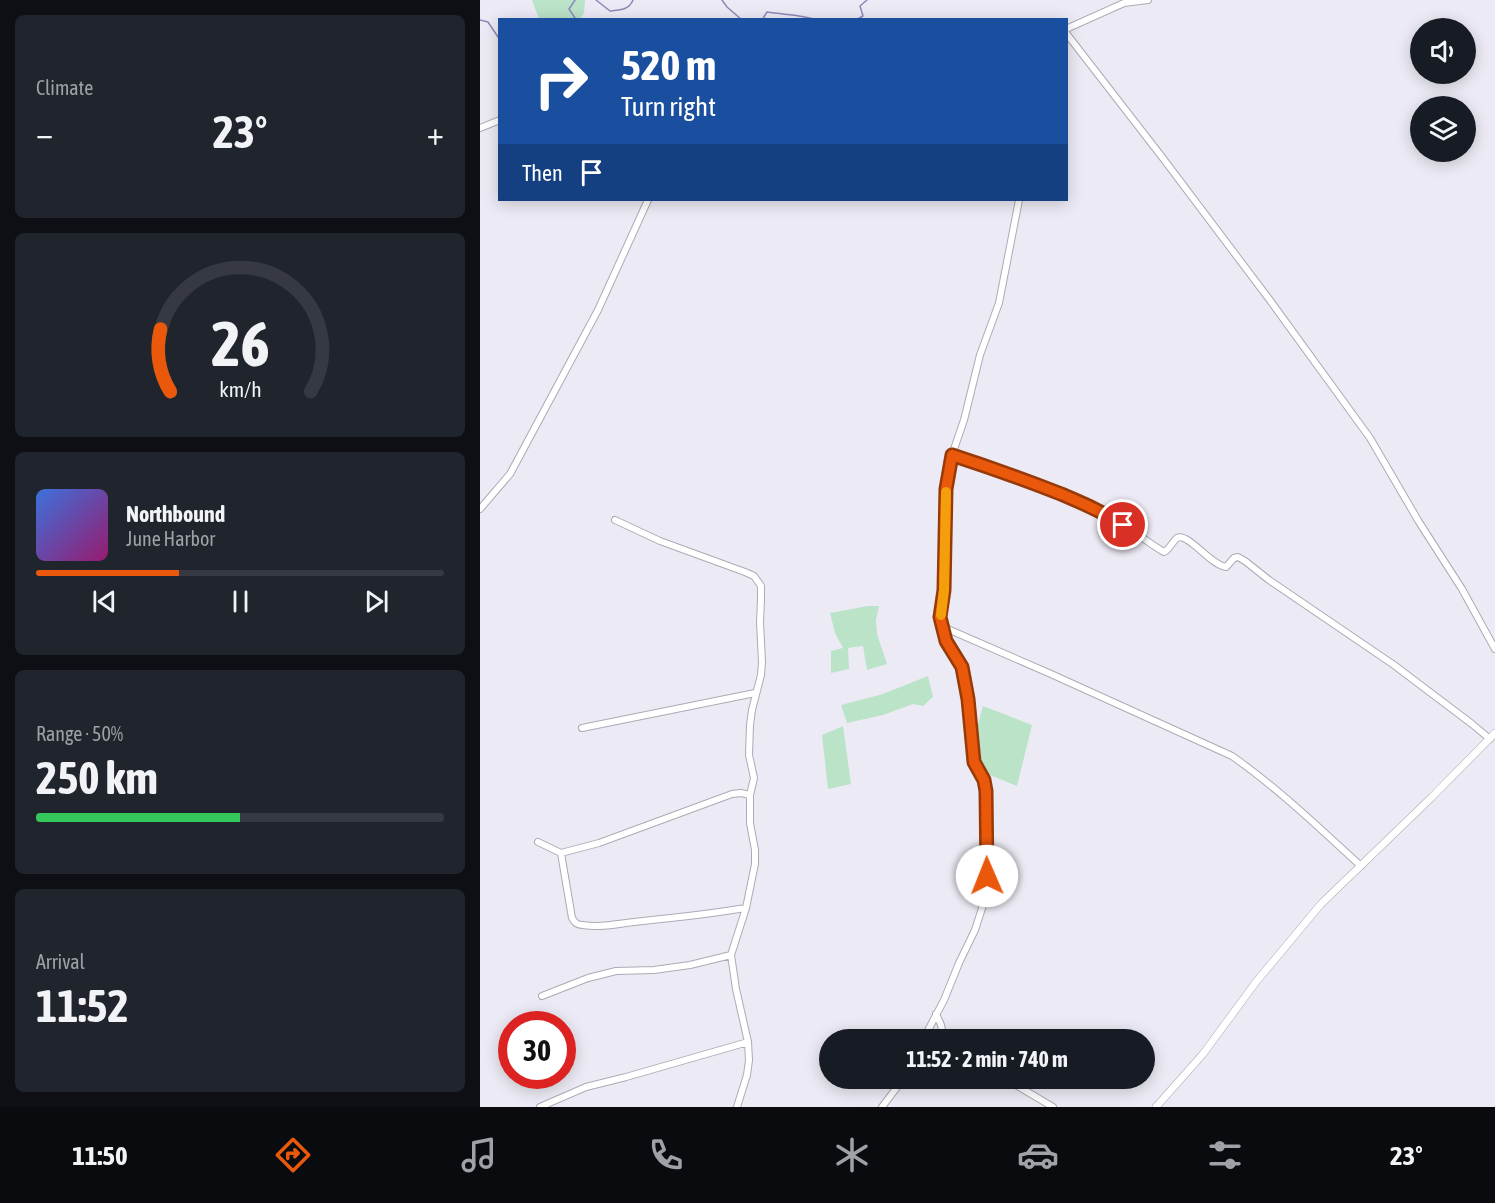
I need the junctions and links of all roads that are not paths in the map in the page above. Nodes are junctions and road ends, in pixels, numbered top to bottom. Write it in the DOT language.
graph roads {
  1 [pos="1148,0"];
  2 [pos="1068,27"];
  3 [pos="1068,36"];
  4 [pos="498,121"];
  5 [pos="480,128"];
  6 [pos="648,201"];
  7 [pos="1019,201"];
  8 [pos="952,455"];
  9 [pos="480,509"];
  10 [pos="615,520"];
  11 [pos="943,627"];
  12 [pos="1495,649"];
  13 [pos="755,693"];
  14 [pos="582,728"];
  15 [pos="1492,736"];
  16 [pos="750,795"];
  17 [pos="538,842"];
  18 [pos="561,853"];
  19 [pos="1361,866"];
  20 [pos="746,908"];
  21 [pos="731,955"];
  22 [pos="542,996"];
  23 [pos="936,1014"];
  24 [pos="928,1029"];
  25 [pos="942,1029"];
  26 [pos="748,1042"];
  27 [pos="896,1089"];
  28 [pos="1023,1089"];
  29 [pos="540,1107"];
  30 [pos="737,1107"];
  31 [pos="882,1107"];
  32 [pos="1053,1107"];
  33 [pos="1156,1107"];
  1 -- 2 [label="street"];
  3 -- 12 [label="street"];
  4 -- 5 [label="street"];
  6 -- 9 [label="street"];
  7 -- 8 [label="street"];
  8 -- 11 [label="street"];
  8 -- 15 [label="street"];
  10 -- 13 [label="street"];
  11 -- 19 [label="street"];
  11 -- 23 [label="street"];
  13 -- 14 [label="street"];
  13 -- 16 [label="street"];
  15 -- 19 [label="street"];
  16 -- 18 [label="street"];
  16 -- 20 [label="street"];
  17 -- 18 [label="street"];
  18 -- 20 [label="street"];
  19 -- 33 [label="street"];
  20 -- 21 [label="street"];
  21 -- 22 [label="street"];
  21 -- 26 [label="street"];
  23 -- 24 [label="street"];
  23 -- 25 [label="street"];
  26 -- 29 [label="street"];
  26 -- 30 [label="street"];
  27 -- 31 [label="street"];
  28 -- 32 [label="street"];
}
